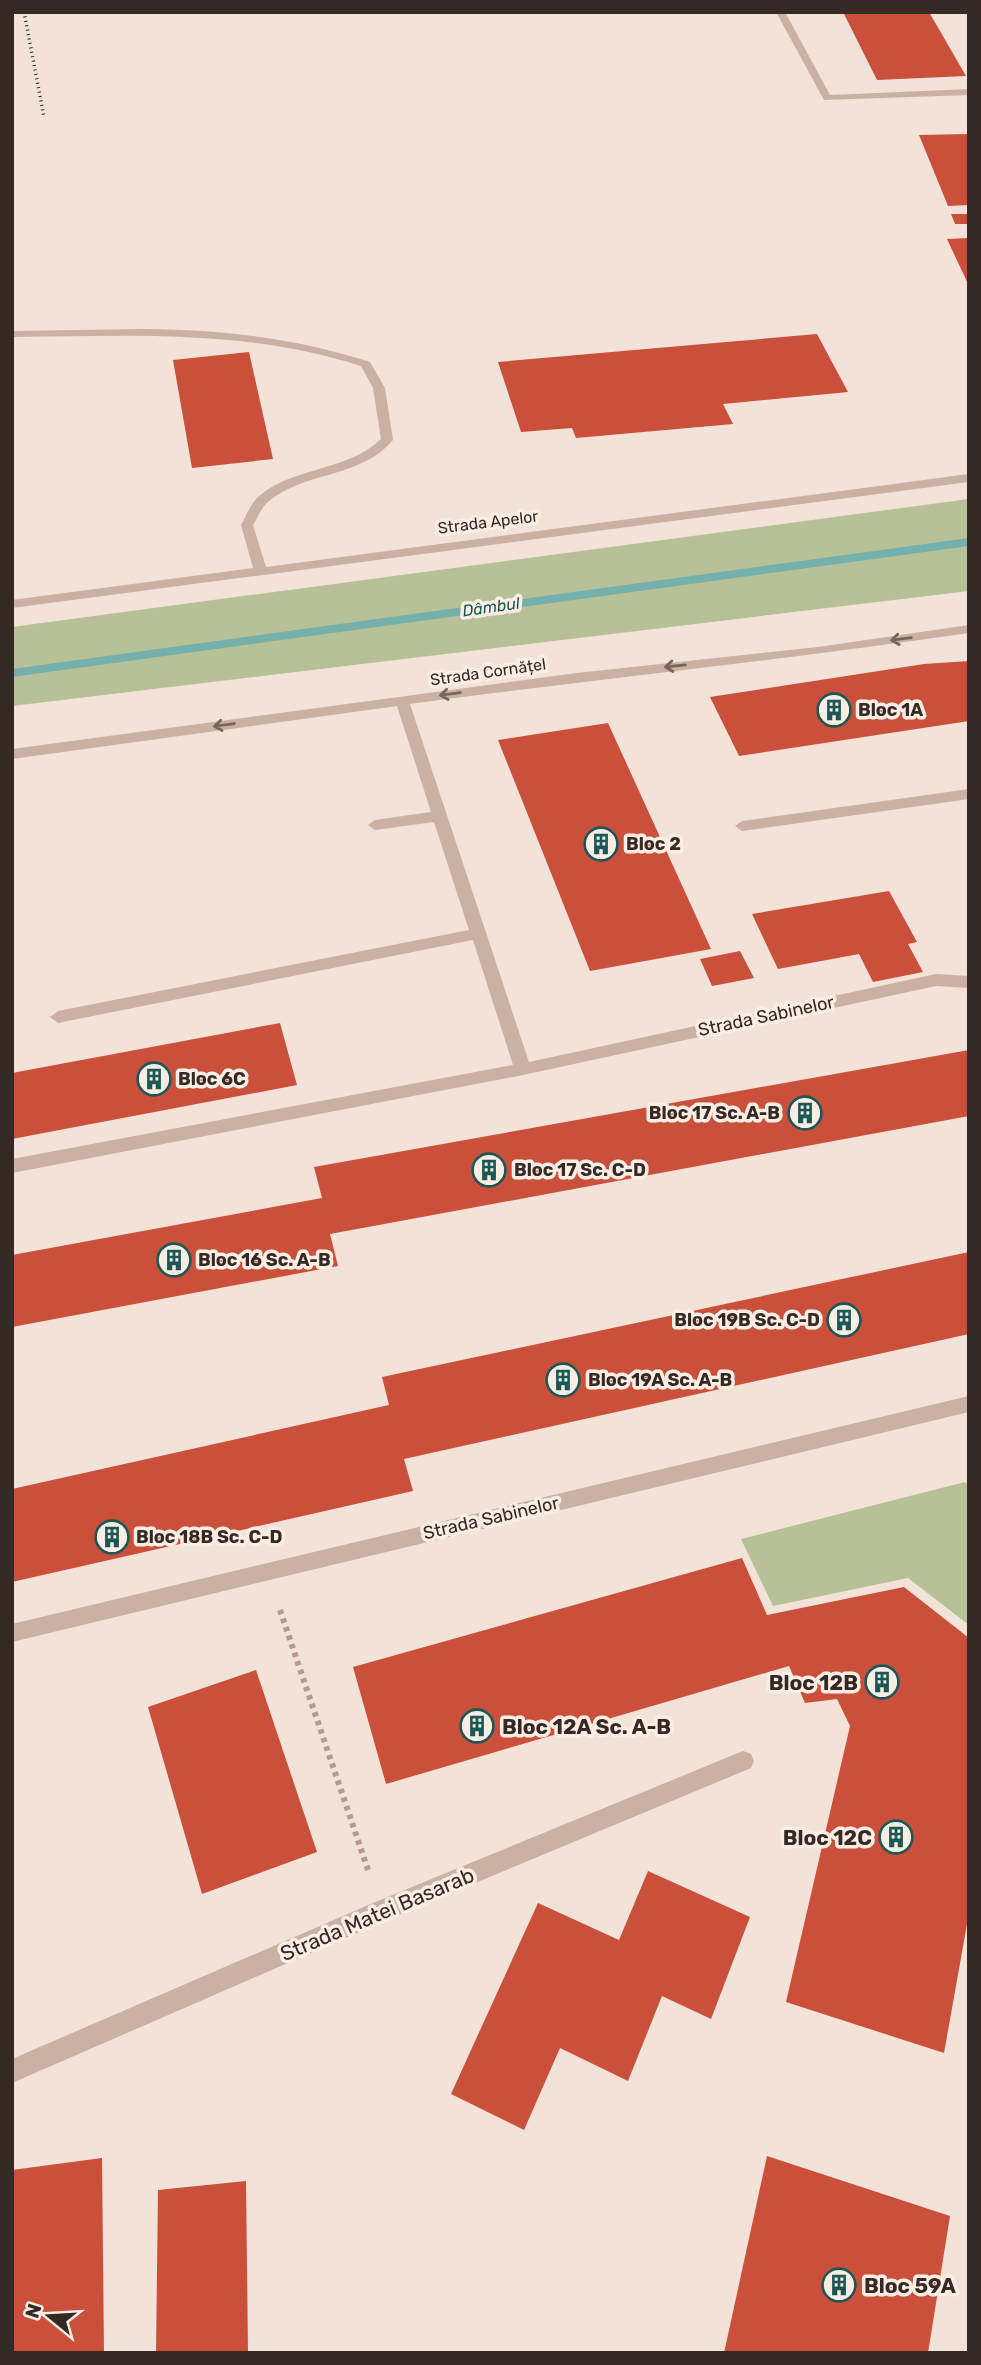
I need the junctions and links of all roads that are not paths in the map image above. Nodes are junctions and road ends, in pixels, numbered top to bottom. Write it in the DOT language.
graph roads {
  1 [pos="780,12"];
  2 [pos="969,92"];
  3 [pos="12,334"];
  4 [pos="969,478"];
  5 [pos="260,569"];
  6 [pos="12,604"];
  7 [pos="969,629"];
  8 [pos="402,701"];
  9 [pos="12,754"];
  10 [pos="969,794"];
  11 [pos="439,816"];
  12 [pos="375,825"];
  13 [pos="742,826"];
  14 [pos="479,933"];
  15 [pos="969,982"];
  16 [pos="58,1017"];
  17 [pos="523,1069"];
  18 [pos="12,1166"];
  19 [pos="969,1404"];
  20 [pos="12,1633"];
  21 [pos="743,1761"];
  22 [pos="12,2071"];
  1 -- 2 [label="street"];
  3 -- 5 [label="street"];
  4 -- 5 [label="street, Strada Apelor"];
  5 -- 6 [label="street, Strada Apelor"];
  7 -- 8 [label="street, Strada Cornățel, one-way"];
  8 -- 9 [label="street, Strada Cornățel, one-way"];
  8 -- 11 [label="street"];
  10 -- 13 [label="street"];
  11 -- 12 [label="street"];
  11 -- 14 [label="street"];
  14 -- 16 [label="street"];
  14 -- 17 [label="street"];
  15 -- 17 [label="street, Strada Sabinelor"];
  17 -- 18 [label="street, Strada Sabinelor"];
  19 -- 20 [label="street, Strada Sabinelor"];
  21 -- 22 [label="street, Strada Matei Basarab"];
}
